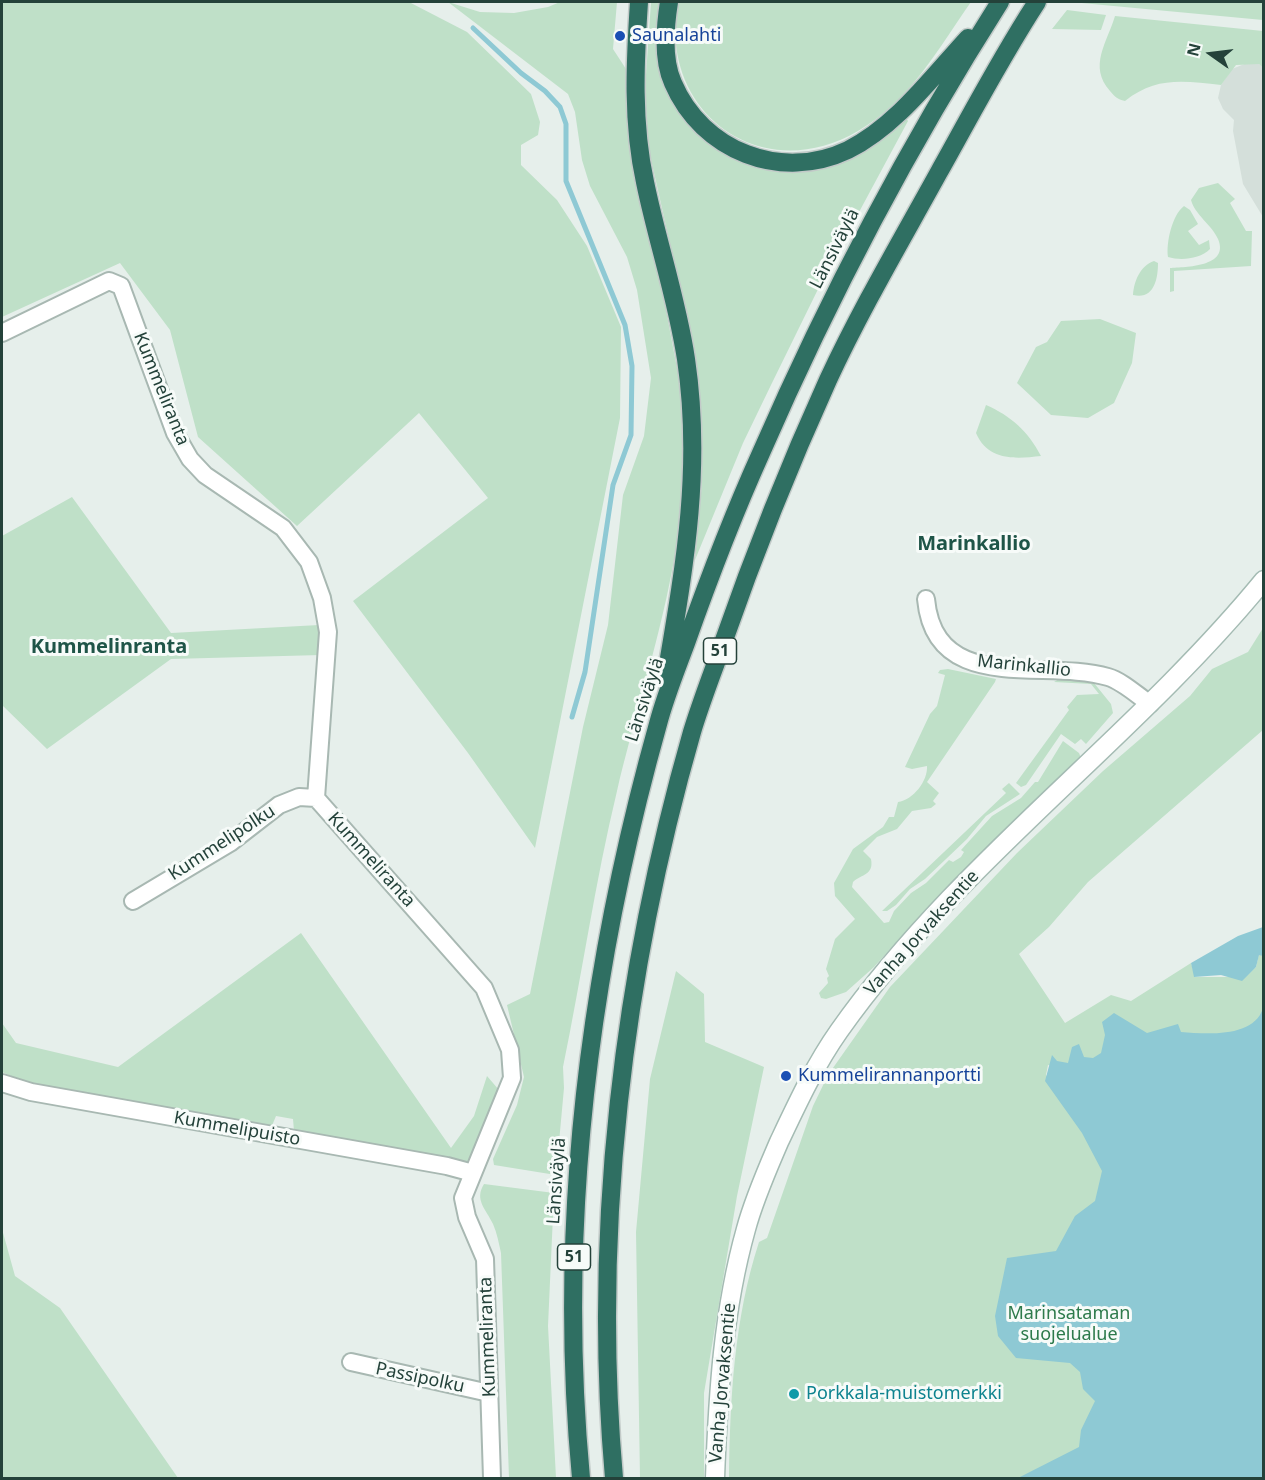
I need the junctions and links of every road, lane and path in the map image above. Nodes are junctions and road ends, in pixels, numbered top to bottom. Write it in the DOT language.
graph roads {
  1 [pos="639,2"];
  2 [pos="669,2"];
  3 [pos="997,6"];
  4 [pos="1035,6"];
  5 [pos="2,333"];
  6 [pos="1263,580"];
  7 [pos="926,599"];
  8 [pos="1149,704"];
  9 [pos="659,720"];
  10 [pos="316,798"];
  11 [pos="134,901"];
  12 [pos="2,1083"];
  13 [pos="472,1173"];
  14 [pos="351,1362"];
  15 [pos="489,1393"];
  16 [pos="492,1479"];
  17 [pos="580,1479"];
  18 [pos="614,1479"];
  19 [pos="715,1479"];
  1 -- 9 [label="highway"];
  2 -- 3 [label="highway"];
  3 -- 9 [label="highway, Länsiväylä / 51"];
  4 -- 18 [label="highway, 51"];
  5 -- 10 [label="street, Kummeliranta"];
  6 -- 8 [label="main road, Vanha Jorvaksentie"];
  7 -- 8 [label="street, Marinkallio"];
  8 -- 19 [label="main road, Vanha Jorvaksentie"];
  9 -- 17 [label="highway, Länsiväylä / 51"];
  10 -- 11 [label="street, Kummelipolku"];
  10 -- 13 [label="street, Kummeliranta"];
  12 -- 13 [label="street, Kummelipuisto"];
  13 -- 15 [label="street, Kummeliranta"];
  14 -- 15 [label="street, Passipolku"];
  15 -- 16 [label="street, Kummeliranta"];
}
